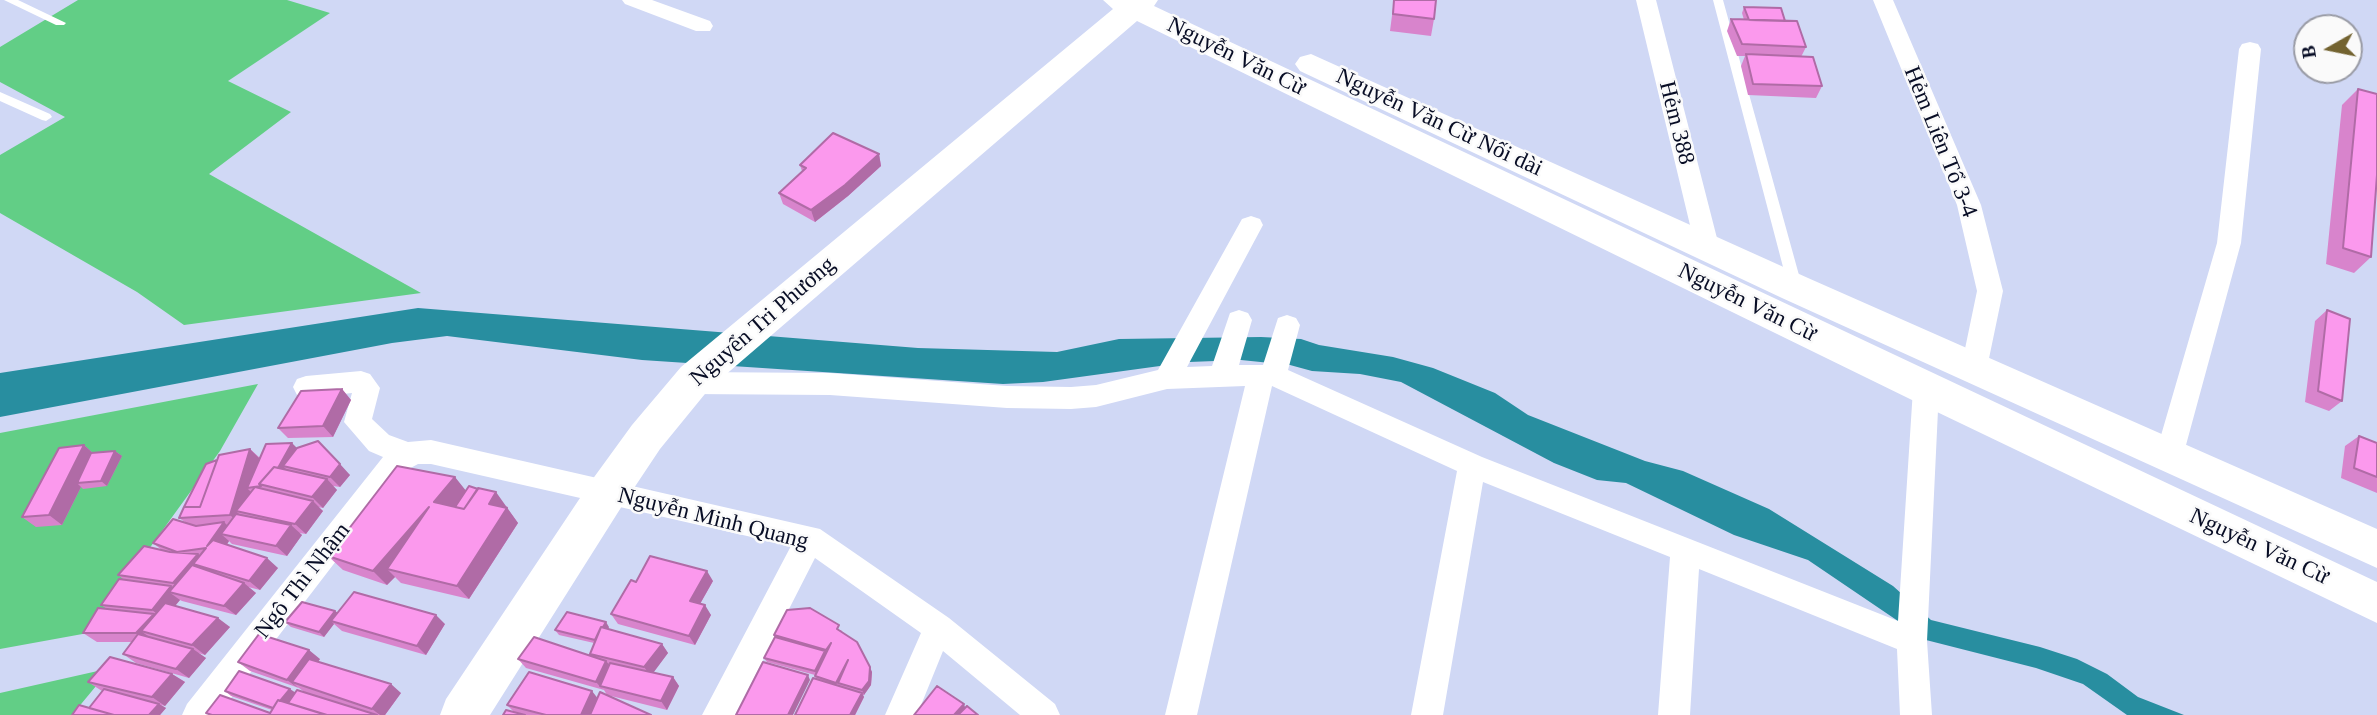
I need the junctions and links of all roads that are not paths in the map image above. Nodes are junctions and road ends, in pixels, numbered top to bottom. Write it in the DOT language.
graph roads {
  1 [pos="9,0"];
  2 [pos="632,0"];
  3 [pos="1172,0"];
  4 [pos="1646,0"];
  5 [pos="1718,0"];
  6 [pos="1883,0"];
  7 [pos="1132,2"];
  8 [pos="60,23"];
  9 [pos="703,26"];
  10 [pos="2250,49"];
  11 [pos="0,96"];
  12 [pos="46,117"];
  13 [pos="1251,225"];
  14 [pos="1707,246"];
  15 [pos="1796,288"];
  16 [pos="1237,328"];
  17 [pos="1285,330"];
  18 [pos="1974,368"];
  19 [pos="1224,371"];
  20 [pos="1169,373"];
  21 [pos="1270,373"];
  22 [pos="693,380"];
  23 [pos="306,387"];
  24 [pos="1926,389"];
  25 [pos="411,454"];
  26 [pos="2169,456"];
  27 [pos="1472,464"];
  28 [pos="607,493"];
  29 [pos="810,538"];
  30 [pos="2377,549"];
  31 [pos="1685,552"];
  32 [pos="2377,603"];
  33 [pos="938,628"];
  34 [pos="1912,639"];
  35 [pos="198,715"];
  36 [pos="463,715"];
  37 [pos="718,715"];
  38 [pos="901,715"];
  39 [pos="1044,715"];
  40 [pos="1181,715"];
  41 [pos="1427,715"];
  42 [pos="1674,715"];
  43 [pos="1916,715"];
  1 -- 8 [label="lane"];
  2 -- 9 [label="street"];
  3 -- 14 [label="main road, Nguyễn Văn Cừ Nối dài"];
  4 -- 14 [label="street, Hẻm 388"];
  5 -- 15 [label="lane"];
  6 -- 18 [label="street, Hẻm Liên Tổ 3-4"];
  7 -- 22 [label="main road, Nguyển Tri Phương"];
  7 -- 24 [label="main road, Nguyễn Văn Cừ"];
  10 -- 26 [label="street"];
  11 -- 12 [label="lane"];
  13 -- 20 [label="street"];
  14 -- 15 [label="main road, Nguyễn Văn Cừ"];
  15 -- 18 [label="main road, Nguyễn Văn Cừ"];
  16 -- 19 [label="street"];
  17 -- 21 [label="street"];
  18 -- 26 [label="main road, Nguyễn Văn Cừ"];
  19 -- 20 [label="street"];
  19 -- 21 [label="street"];
  20 -- 22 [label="street"];
  21 -- 27 [label="street"];
  21 -- 40 [label="street"];
  22 -- 28 [label="main road, Nguyển Tri Phương"];
  23 -- 25 [label="street"];
  24 -- 32 [label="main road, Nguyễn Văn Cừ"];
  24 -- 34 [label="street"];
  25 -- 28 [label="street, Nguyễn Minh Quang"];
  25 -- 35 [label="street, Ngô Thì Nhậm"];
  26 -- 30 [label="main road, Nguyễn Văn Cừ"];
  27 -- 31 [label="street"];
  27 -- 41 [label="street"];
  28 -- 29 [label="street, Nguyễn Minh Quang"];
  28 -- 36 [label="main road, Nguyển Tri Phương"];
  29 -- 33 [label="street, Nguyễn Minh Quang"];
  29 -- 37 [label="street"];
  31 -- 34 [label="street"];
  31 -- 42 [label="street"];
  33 -- 38 [label="street"];
  33 -- 39 [label="street, Nguyễn Minh Quang"];
  34 -- 43 [label="street"];
}
